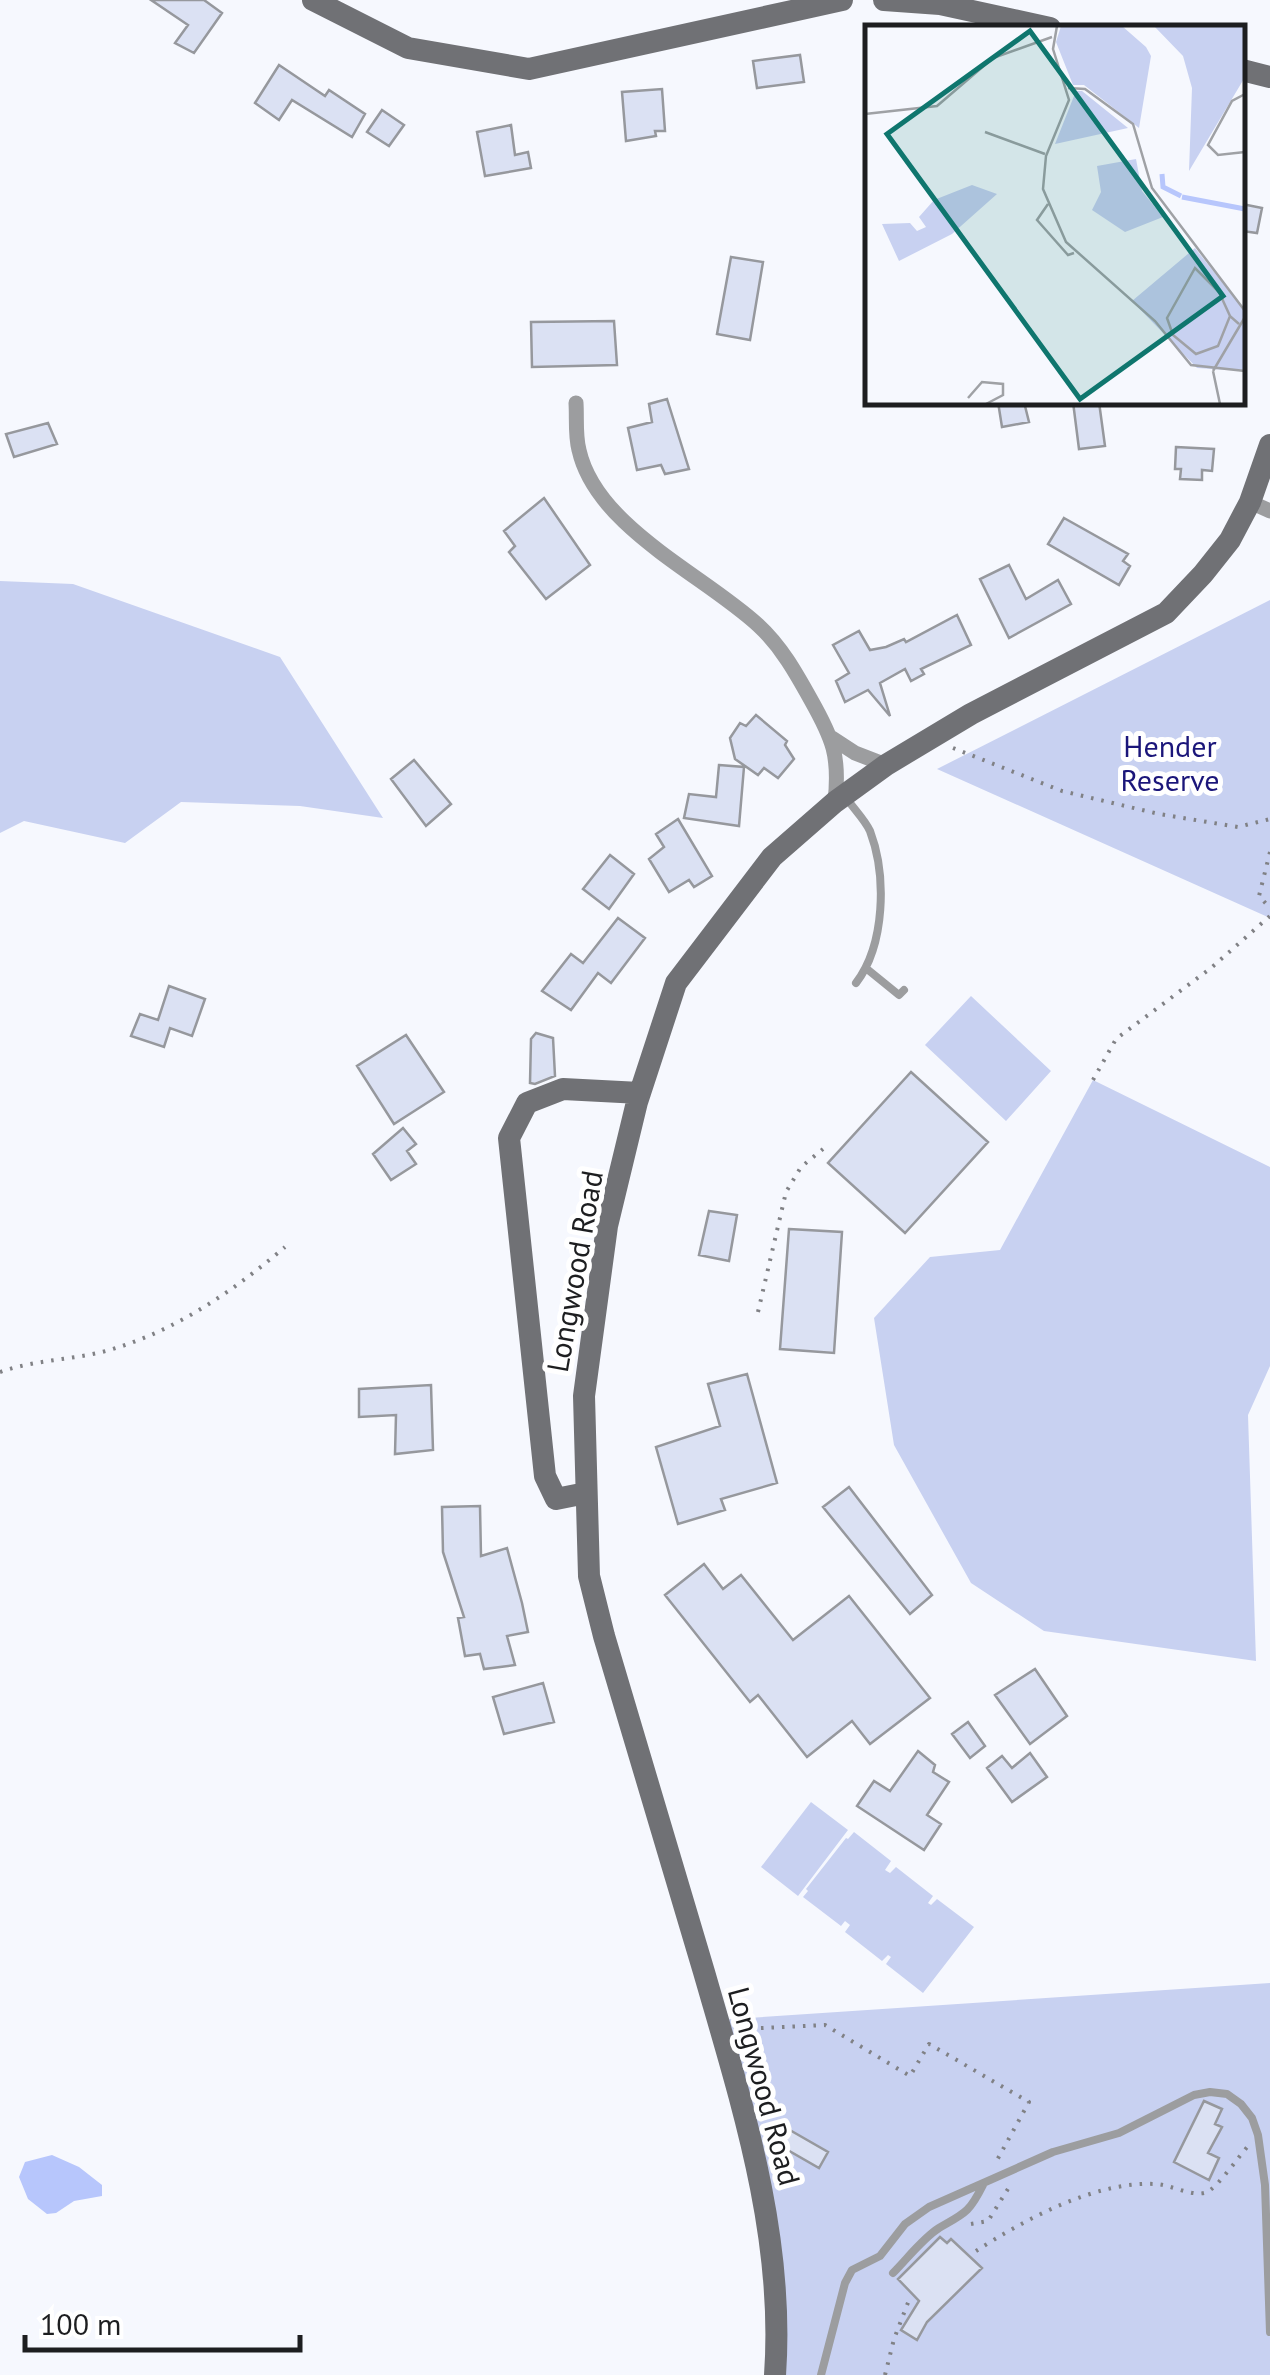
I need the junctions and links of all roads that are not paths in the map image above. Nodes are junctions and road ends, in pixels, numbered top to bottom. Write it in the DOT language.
graph roads {
  1 [pos="312,0"];
  2 [pos="842,0"];
  3 [pos="884,0"];
  4 [pos="1036,25"];
  5 [pos="1245,71"];
  6 [pos="1270,76"];
  7 [pos="576,404"];
  8 [pos="1270,445"];
  9 [pos="1260,506"];
  10 [pos="832,738"];
  11 [pos="886,765"];
  12 [pos="839,798"];
  13 [pos="867,968"];
  14 [pos="856,983"];
  15 [pos="904,990"];
  16 [pos="640,1093"];
  17 [pos="586,1493"];
  18 [pos="984,2184"];
  19 [pos="893,2273"];
  20 [pos="1270,2332"];
  21 [pos="775,2375"];
  22 [pos="822,2375"];
  1 -- 2 [label="street"];
  3 -- 4 [label="street"];
  5 -- 6 [label="street"];
  7 -- 10 [label="street"];
  8 -- 9 [label="street, Longwood Road"];
  9 -- 11 [label="street, Longwood Road"];
  10 -- 11 [label="street"];
  10 -- 12 [label="street"];
  11 -- 12 [label="street, Longwood Road"];
  12 -- 13 [label="lane"];
  12 -- 16 [label="street, Longwood Road"];
  13 -- 14 [label="lane"];
  13 -- 15 [label="lane"];
  16 -- 17 [label="street, Longwood Road"];
  16 -- 17 [label="street"];
  17 -- 21 [label="street, Longwood Road"];
  18 -- 19 [label="lane"];
  18 -- 20 [label="lane"];
  18 -- 22 [label="lane"];
}
